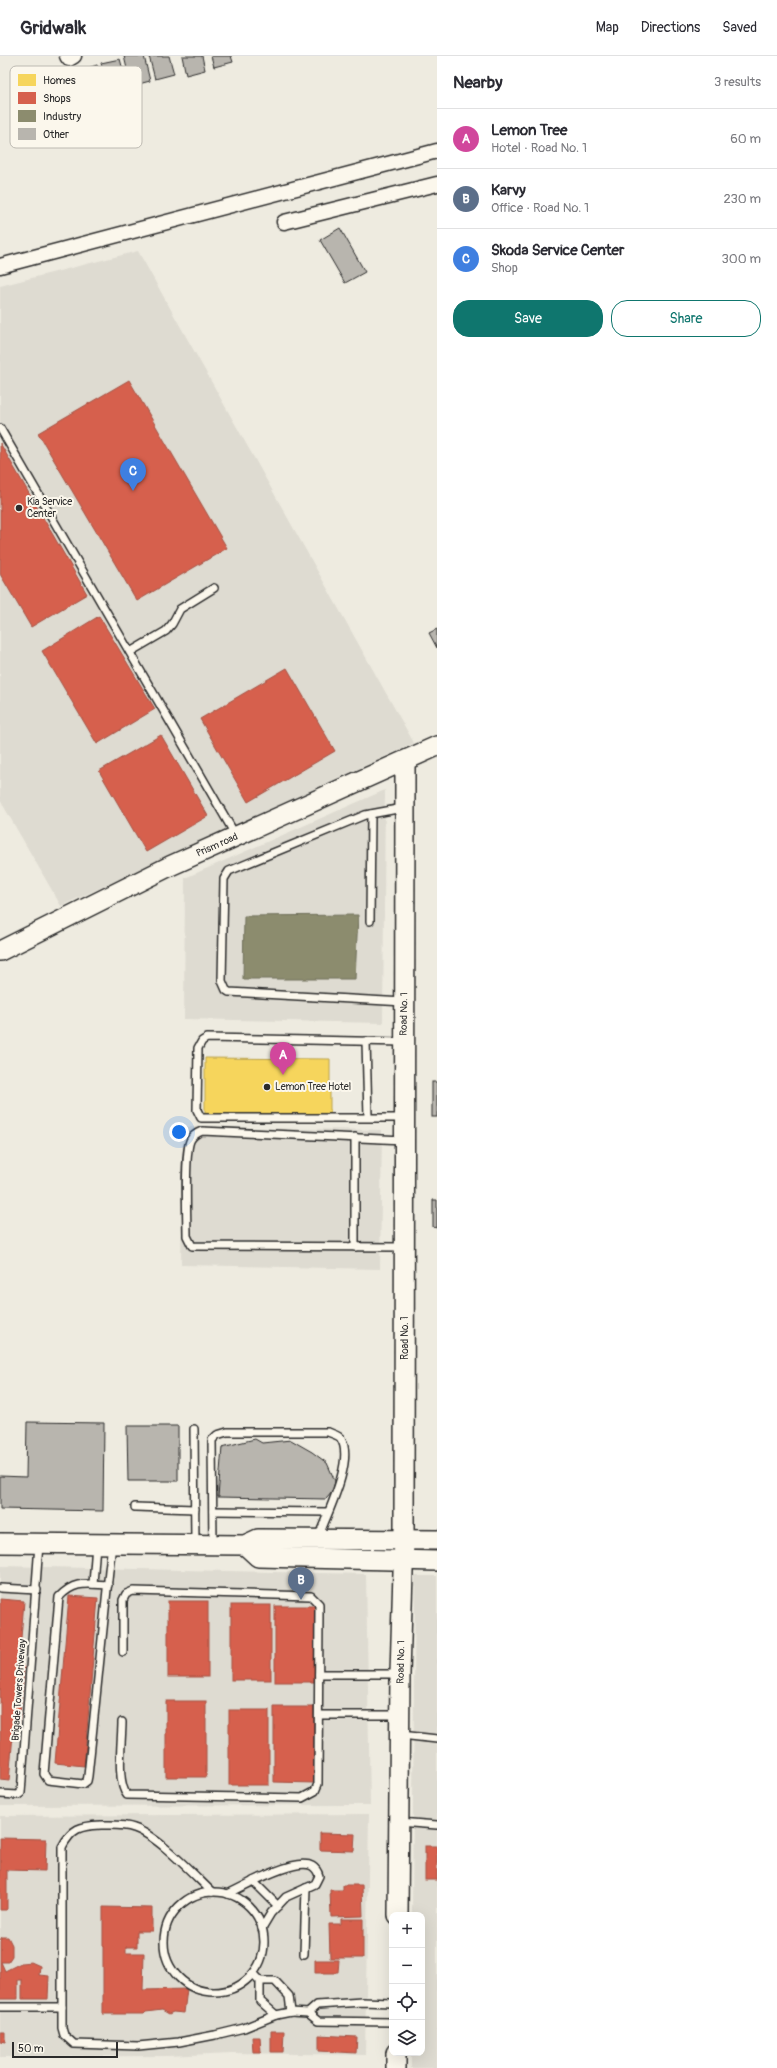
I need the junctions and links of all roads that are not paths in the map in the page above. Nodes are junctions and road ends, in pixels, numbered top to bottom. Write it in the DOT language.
graph roads {
  1 [pos="67,56"];
  2 [pos="74,56"];
  3 [pos="437,151"];
  4 [pos="437,184"];
  5 [pos="284,222"];
  6 [pos="0,266"];
  7 [pos="0,428"];
  8 [pos="214,588"];
  9 [pos="130,652"];
  10 [pos="437,746"];
  11 [pos="405,761"];
  12 [pos="405,807"];
  13 [pos="371,814"];
  14 [pos="236,836"];
  15 [pos="370,921"];
  16 [pos="0,951"];
  17 [pos="405,1002"];
  18 [pos="366,1041"];
  19 [pos="404,1042"];
  20 [pos="368,1117"];
  21 [pos="404,1118"];
  22 [pos="355,1137"];
  23 [pos="404,1140"];
  24 [pos="355,1247"];
  25 [pos="405,1247"];
  26 [pos="194,1430"];
  27 [pos="134,1507"];
  28 [pos="195,1509"];
  29 [pos="213,1511"];
  30 [pos="328,1512"];
  31 [pos="404,1538"];
  32 [pos="317,1540"];
  33 [pos="437,1540"];
  34 [pos="0,1543"];
  35 [pos="39,1543"];
  36 [pos="104,1543"];
  37 [pos="195,1544"];
  38 [pos="214,1545"];
  39 [pos="245,1545"];
  40 [pos="403,1561"];
  41 [pos="437,1561"];
  42 [pos="93,1584"];
  43 [pos="108,1585"];
  44 [pos="0,1588"];
  45 [pos="37,1590"];
  46 [pos="124,1652"];
  47 [pos="319,1674"];
  48 [pos="400,1674"];
  49 [pos="319,1715"];
  50 [pos="400,1715"];
  51 [pos="122,1722"];
  52 [pos="401,1735"];
  53 [pos="437,1739"];
  54 [pos="0,1794"];
  55 [pos="398,1822"];
  56 [pos="437,1825"];
  57 [pos="253,1881"];
  58 [pos="306,1888"];
  59 [pos="212,1892"];
  60 [pos="228,1894"];
  61 [pos="278,1906"];
  62 [pos="398,1912"];
  63 [pos="262,1928"];
  64 [pos="304,1954"];
  65 [pos="253,1974"];
  66 [pos="260,1981"];
  67 [pos="389,2003"];
  68 [pos="0,2007"];
  69 [pos="62,2007"];
  70 [pos="291,2012"];
  71 [pos="308,2013"];
  72 [pos="276,2015"];
  73 [pos="389,2022"];
  74 [pos="396,2056"];
  75 [pos="396,2068"];
  1 -- 2 [label="street"];
  3 -- 6 [label="street"];
  4 -- 5 [label="street"];
  7 -- 9 [label="lane"];
  8 -- 9 [label="lane"];
  9 -- 14 [label="lane"];
  10 -- 11 [label="street, Prism road"];
  11 -- 12 [label="street, Road No. 1"];
  11 -- 14 [label="street, Prism road"];
  12 -- 13 [label="lane"];
  12 -- 17 [label="street, Road No. 1"];
  13 -- 15 [label="lane"];
  13 -- 17 [label="lane"];
  14 -- 16 [label="street, Prism road"];
  17 -- 19 [label="street, Road No. 1"];
  18 -- 19 [label="lane"];
  18 -- 20 [label="lane"];
  18 -- 20 [label="lane"];
  19 -- 21 [label="street, Road No. 1"];
  20 -- 21 [label="lane"];
  21 -- 23 [label="street, Road No. 1"];
  22 -- 23 [label="lane"];
  22 -- 24 [label="lane"];
  22 -- 24 [label="lane"];
  23 -- 25 [label="street, Road No. 1"];
  24 -- 25 [label="lane"];
  25 -- 31 [label="street, Road No. 1"];
  26 -- 28 [label="lane"];
  27 -- 28 [label="lane"];
  28 -- 37 [label="lane"];
  29 -- 30 [label="lane"];
  29 -- 30 [label="lane"];
  29 -- 38 [label="lane"];
  30 -- 32 [label="lane"];
  31 -- 32 [label="street"];
  31 -- 33 [label="street"];
  31 -- 40 [label="street, Road No. 1"];
  32 -- 39 [label="street"];
  34 -- 35 [label="street"];
  35 -- 36 [label="street"];
  35 -- 45 [label="lane, Brigade Towers Driveway"];
  36 -- 37 [label="street"];
  36 -- 42 [label="lane"];
  36 -- 43 [label="lane"];
  37 -- 38 [label="street"];
  38 -- 39 [label="street"];
  39 -- 40 [label="street"];
  40 -- 41 [label="street"];
  40 -- 48 [label="street, Road No. 1"];
  42 -- 43 [label="lane"];
  42 -- 43 [label="lane"];
  44 -- 45 [label="lane"];
  45 -- 54 [label="lane, Brigade Towers Driveway"];
  46 -- 47 [label="lane"];
  47 -- 48 [label="lane"];
  47 -- 49 [label="lane"];
  48 -- 50 [label="street, Road No. 1"];
  49 -- 50 [label="lane"];
  49 -- 51 [label="lane"];
  50 -- 52 [label="street, Road No. 1"];
  52 -- 53 [label="lane"];
  52 -- 55 [label="street, Road No. 1"];
  55 -- 56 [label="lane"];
  55 -- 62 [label="street, Road No. 1"];
  57 -- 58 [label="lane"];
  57 -- 60 [label="lane"];
  57 -- 61 [label="lane"];
  58 -- 61 [label="lane"];
  58 -- 64 [label="lane"];
  59 -- 60 [label="lane"];
  59 -- 65 [label="lane"];
  59 -- 69 [label="lane"];
  60 -- 63 [label="lane"];
  61 -- 63 [label="lane"];
  63 -- 65 [label="lane"];
  65 -- 66 [label="lane"];
  66 -- 70 [label="lane"];
  66 -- 72 [label="lane"];
  67 -- 71 [label="lane"];
  68 -- 69 [label="lane"];
  69 -- 72 [label="lane"];
  70 -- 71 [label="lane"];
  70 -- 72 [label="lane"];
  71 -- 73 [label="lane"];
  74 -- 75 [label="street"];
}
